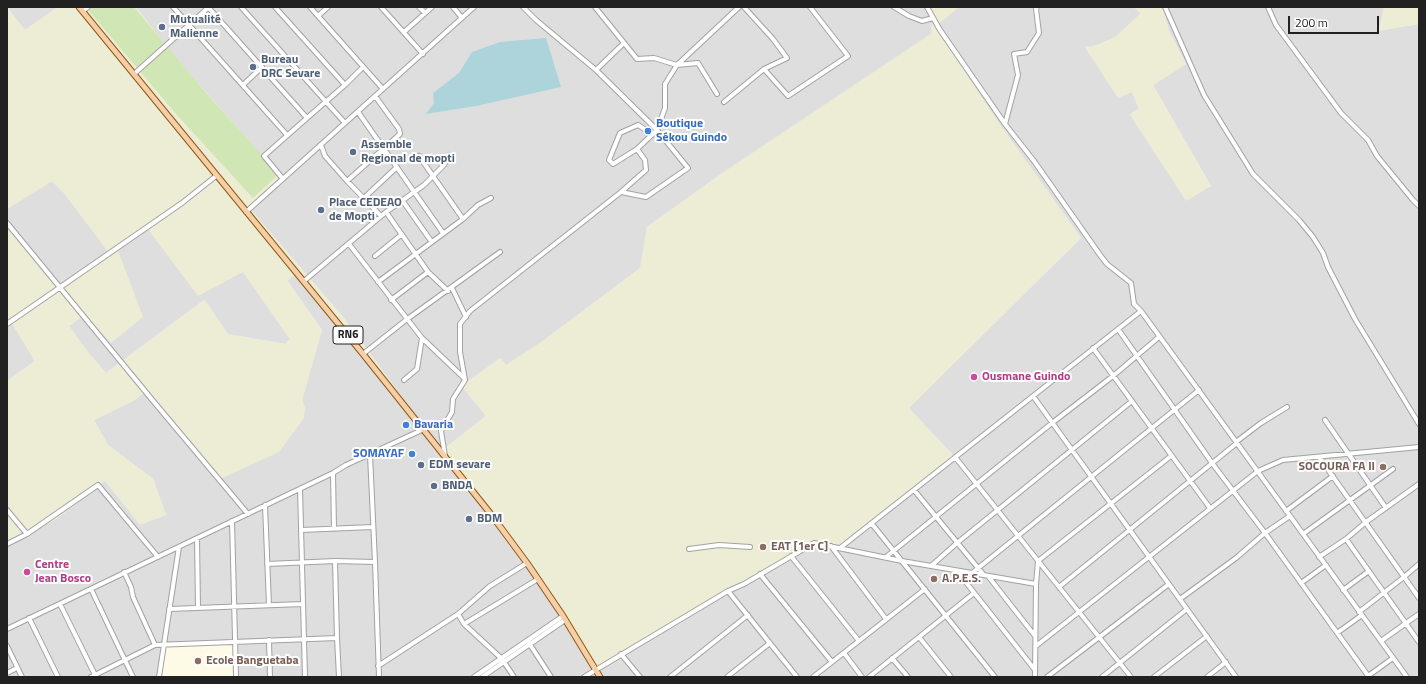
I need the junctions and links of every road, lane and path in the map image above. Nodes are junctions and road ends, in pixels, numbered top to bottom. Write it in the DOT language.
graph roads {
  1 [pos="88,7"];
  2 [pos="173,7"];
  3 [pos="208,7"];
  4 [pos="241,7"];
  5 [pos="275,7"];
  6 [pos="310,7"];
  7 [pos="328,7"];
  8 [pos="381,7"];
  9 [pos="419,7"];
  10 [pos="432,7"];
  11 [pos="453,7"];
  12 [pos="474,7"];
  13 [pos="523,7"];
  14 [pos="595,7"];
  15 [pos="739,7"];
  16 [pos="744,7"];
  17 [pos="810,7"];
  18 [pos="894,7"];
  19 [pos="927,7"];
  20 [pos="1037,7"];
  21 [pos="1165,7"];
  22 [pos="1268,7"];
  23 [pos="81,9"];
  24 [pos="425,14"];
  25 [pos="318,16"];
  26 [pos="462,18"];
  27 [pos="933,18"];
  28 [pos="189,25"];
  29 [pos="404,32"];
  30 [pos="624,43"];
  31 [pos="423,54"];
  32 [pos="677,65"];
  33 [pos="262,67"];
  34 [pos="363,67"];
  35 [pos="764,69"];
  36 [pos="596,70"];
  37 [pos="134,74"];
  38 [pos="243,85"];
  39 [pos="345,85"];
  40 [pos="383,89"];
  41 [pos="717,94"];
  42 [pos="375,96"];
  43 [pos="325,102"];
  44 [pos="724,102"];
  45 [pos="358,112"];
  46 [pos="307,118"];
  47 [pos="345,124"];
  48 [pos="1005,124"];
  49 [pos="657,130"];
  50 [pos="652,134"];
  51 [pos="287,135"];
  52 [pos="321,146"];
  53 [pos="384,149"];
  54 [pos="637,149"];
  55 [pos="449,155"];
  56 [pos="420,156"];
  57 [pos="397,167"];
  58 [pos="433,175"];
  59 [pos="216,176"];
  60 [pos="283,179"];
  61 [pos="347,181"];
  62 [pos="414,191"];
  63 [pos="622,192"];
  64 [pos="364,198"];
  65 [pos="491,198"];
  66 [pos="402,200"];
  67 [pos="1419,206"];
  68 [pos="246,212"];
  69 [pos="386,212"];
  70 [pos="381,216"];
  71 [pos="463,219"];
  72 [pos="7,223"];
  73 [pos="443,233"];
  74 [pos="401,235"];
  75 [pos="431,242"];
  76 [pos="349,244"];
  77 [pos="500,252"];
  78 [pos="415,253"];
  79 [pos="375,256"];
  80 [pos="428,272"];
  81 [pos="304,281"];
  82 [pos="378,282"];
  83 [pos="59,287"];
  84 [pos="452,288"];
  85 [pos="448,291"];
  86 [pos="391,300"];
  87 [pos="1141,311"];
  88 [pos="466,316"];
  89 [pos="406,320"];
  90 [pos="7,324"];
  91 [pos="1118,329"];
  92 [pos="1159,337"];
  93 [pos="422,338"];
  94 [pos="1093,348"];
  95 [pos="364,354"];
  96 [pos="1138,356"];
  97 [pos="1113,376"];
  98 [pos="404,380"];
  99 [pos="465,380"];
  100 [pos="1198,390"];
  101 [pos="1033,396"];
  102 [pos="1132,401"];
  103 [pos="1287,407"];
  104 [pos="1175,409"];
  105 [pos="1325,420"];
  106 [pos="1052,423"];
  107 [pos="1419,424"];
  108 [pos="1152,428"];
  109 [pos="424,429"];
  110 [pos="1236,442"];
  111 [pos="1419,447"];
  112 [pos="1072,450"];
  113 [pos="370,455"];
  114 [pos="1348,455"];
  115 [pos="445,456"];
  116 [pos="1171,456"];
  117 [pos="955,457"];
  118 [pos="1319,457"];
  119 [pos="1212,463"];
  120 [pos="1393,469"];
  121 [pos="1258,471"];
  122 [pos="333,473"];
  123 [pos="1333,476"];
  124 [pos="1091,477"];
  125 [pos="1190,481"];
  126 [pos="1419,484"];
  127 [pos="977,485"];
  128 [pos="1370,485"];
  129 [pos="300,489"];
  130 [pos="914,490"];
  131 [pos="1232,491"];
  132 [pos="1350,500"];
  133 [pos="1111,503"];
  134 [pos="265,505"];
  135 [pos="1210,508"];
  136 [pos="1386,508"];
  137 [pos="7,510"];
  138 [pos="998,510"];
  139 [pos="1286,511"];
  140 [pos="248,514"];
  141 [pos="936,516"];
  142 [pos="1290,516"];
  143 [pos="232,522"];
  144 [pos="1366,522"];
  145 [pos="872,524"];
  146 [pos="373,528"];
  147 [pos="334,529"];
  148 [pos="301,530"];
  149 [pos="1130,530"];
  150 [pos="1265,533"];
  151 [pos="27,534"];
  152 [pos="1303,534"];
  153 [pos="1018,536"];
  154 [pos="198,538"];
  155 [pos="1346,539"];
  156 [pos="958,543"];
  157 [pos="7,544"];
  158 [pos="831,546"];
  159 [pos="179,547"];
  160 [pos="750,548"];
  161 [pos="840,548"];
  162 [pos="689,549"];
  163 [pos="894,551"];
  164 [pos="158,556"];
  165 [pos="791,556"];
  166 [pos="886,557"];
  167 [pos="1149,557"];
  168 [pos="1319,557"];
  169 [pos="335,561"];
  170 [pos="902,561"];
  171 [pos="1038,561"];
  172 [pos="302,562"];
  173 [pos="375,562"];
  174 [pos="527,563"];
  175 [pos="267,564"];
  176 [pos="1419,564"];
  177 [pos="1326,565"];
  178 [pos="931,566"];
  179 [pos="978,568"];
  180 [pos="957,571"];
  181 [pos="1369,571"];
  182 [pos="124,572"];
  183 [pos="972,573"];
  184 [pos="760,574"];
  185 [pos="985,575"];
  186 [pos="1404,577"];
  187 [pos="538,580"];
  188 [pos="1301,583"];
  189 [pos="1036,584"];
  190 [pos="1169,584"];
  191 [pos="1059,587"];
  192 [pos="91,589"];
  193 [pos="924,589"];
  194 [pos="1343,590"];
  195 [pos="728,591"];
  196 [pos="974,593"];
  197 [pos="1384,593"];
  198 [pos="1419,598"];
  199 [pos="1180,599"];
  200 [pos="60,604"];
  201 [pos="303,604"];
  202 [pos="269,606"];
  203 [pos="234,607"];
  204 [pos="198,608"];
  205 [pos="169,609"];
  206 [pos="1187,609"];
  207 [pos="1079,612"];
  208 [pos="458,614"];
  209 [pos="1361,614"];
  210 [pos="1419,614"];
  211 [pos="748,615"];
  212 [pos="946,615"];
  213 [pos="29,618"];
  214 [pos="564,618"];
  215 [pos="886,619"];
  216 [pos="464,624"];
  217 [pos="1406,624"];
  218 [pos="7,629"];
  219 [pos="1337,633"];
  220 [pos="920,636"];
  221 [pos="1035,636"];
  222 [pos="1099,636"];
  223 [pos="1207,636"];
  224 [pos="337,638"];
  225 [pos="303,639"];
  226 [pos="269,640"];
  227 [pos="859,641"];
  228 [pos="1380,641"];
  229 [pos="234,642"];
  230 [pos="1419,642"];
  231 [pos="529,643"];
  232 [pos="770,643"];
  233 [pos="163,644"];
  234 [pos="156,645"];
  235 [pos="7,646"];
  236 [pos="1036,646"];
  237 [pos="844,653"];
  238 [pos="621,654"];
  239 [pos="892,658"];
  240 [pos="1393,658"];
  241 [pos="125,660"];
  242 [pos="503,660"];
  243 [pos="832,662"];
  244 [pos="1226,662"];
  245 [pos="1120,663"];
  246 [pos="378,666"];
  247 [pos="17,668"];
  248 [pos="595,670"];
  249 [pos="1035,670"];
  250 [pos="7,673"];
  251 [pos="94,676"];
  252 [pos="1369,676"];
  253 [pos="22,677"];
  254 [pos="58,677"];
  255 [pos="133,677"];
  256 [pos="159,677"];
  257 [pos="236,677"];
  258 [pos="270,677"];
  259 [pos="305,677"];
  260 [pos="339,677"];
  261 [pos="379,677"];
  262 [pos="474,677"];
  263 [pos="482,677"];
  264 [pos="514,677"];
  265 [pos="551,677"];
  266 [pos="584,677"];
  267 [pos="600,677"];
  268 [pos="640,677"];
  269 [pos="670,677"];
  270 [pos="727,677"];
  271 [pos="797,677"];
  272 [pos="814,677"];
  273 [pos="862,677"];
  274 [pos="869,677"];
  275 [pos="908,677"];
  276 [pos="951,677"];
  277 [pos="995,677"];
  278 [pos="1035,677"];
  279 [pos="1048,677"];
  280 [pos="1102,677"];
  281 [pos="1131,677"];
  282 [pos="1154,677"];
  283 [pos="1207,677"];
  284 [pos="1236,677"];
  285 [pos="1407,677"];
  1 -- 23 [label="street"];
  2 -- 28 [label="street"];
  3 -- 28 [label="street"];
  3 -- 33 [label="street"];
  4 -- 43 [label="street"];
  5 -- 39 [label="street"];
  6 -- 25 [label="street"];
  7 -- 25 [label="street"];
  8 -- 29 [label="street"];
  9 -- 24 [label="street"];
  10 -- 24 [label="street"];
  11 -- 26 [label="street"];
  12 -- 26 [label="street"];
  13 -- 36 [label="street"];
  14 -- 30 [label="street"];
  15 -- 32 [label="street"];
  16 -- 35 [label="street"];
  17 -- 35 [label="street"];
  18 -- 27 [label="street"];
  19 -- 27 [label="street"];
  20 -- 48 [label="street"];
  21 -- 107 [label="street"];
  22 -- 67 [label="street"];
  23 -- 37 [label="main road, RN6"];
  24 -- 29 [label="street"];
  25 -- 34 [label="street"];
  26 -- 31 [label="street"];
  27 -- 48 [label="street"];
  28 -- 37 [label="street"];
  28 -- 38 [label="street"];
  29 -- 31 [label="street"];
  30 -- 32 [label="street"];
  30 -- 36 [label="street"];
  31 -- 40 [label="street"];
  32 -- 41 [label="street"];
  32 -- 49 [label="street"];
  33 -- 38 [label="street"];
  33 -- 46 [label="street"];
  34 -- 39 [label="street"];
  34 -- 40 [label="street"];
  35 -- 44 [label="street"];
  36 -- 49 [label="street"];
  37 -- 59 [label="main road, RN6"];
  38 -- 51 [label="street"];
  39 -- 43 [label="street"];
  40 -- 42 [label="street"];
  42 -- 45 [label="street"];
  42 -- 53 [label="street"];
  43 -- 46 [label="street"];
  43 -- 47 [label="street"];
  45 -- 47 [label="street"];
  45 -- 53 [label="street"];
  46 -- 51 [label="street"];
  47 -- 52 [label="street"];
  48 -- 87 [label="street"];
  49 -- 50 [label="street"];
  49 -- 63 [label="street"];
  50 -- 54 [label="street"];
  50 -- 54 [label="street"];
  51 -- 60 [label="street"];
  52 -- 60 [label="street"];
  52 -- 61 [label="street"];
  53 -- 57 [label="street"];
  53 -- 61 [label="street"];
  54 -- 63 [label="street"];
  55 -- 58 [label="street"];
  56 -- 58 [label="street"];
  57 -- 62 [label="street"];
  57 -- 64 [label="street"];
  58 -- 62 [label="street"];
  58 -- 71 [label="street"];
  59 -- 68 [label="main road, RN6"];
  59 -- 83 [label="street"];
  60 -- 68 [label="street"];
  61 -- 64 [label="street"];
  62 -- 66 [label="street"];
  62 -- 73 [label="street"];
  63 -- 88 [label="street"];
  64 -- 70 [label="street"];
  65 -- 71 [label="street"];
  66 -- 69 [label="street"];
  66 -- 75 [label="street"];
  68 -- 81 [label="main road, RN6"];
  69 -- 70 [label="street"];
  69 -- 74 [label="street"];
  70 -- 76 [label="street"];
  71 -- 73 [label="street"];
  72 -- 83 [label="street"];
  73 -- 75 [label="street"];
  74 -- 78 [label="street"];
  74 -- 79 [label="street"];
  75 -- 78 [label="street"];
  76 -- 81 [label="street"];
  76 -- 82 [label="street"];
  77 -- 84 [label="street"];
  78 -- 80 [label="street"];
  78 -- 82 [label="street"];
  80 -- 85 [label="street"];
  80 -- 86 [label="street"];
  81 -- 95 [label="main road, RN6"];
  82 -- 86 [label="street"];
  83 -- 90 [label="street"];
  83 -- 140 [label="street"];
  84 -- 85 [label="street"];
  84 -- 88 [label="street"];
  85 -- 89 [label="street"];
  86 -- 89 [label="street"];
  87 -- 91 [label="street"];
  87 -- 92 [label="street"];
  88 -- 99 [label="street"];
  89 -- 93 [label="street"];
  89 -- 95 [label="street"];
  91 -- 94 [label="street"];
  91 -- 96 [label="street"];
  92 -- 96 [label="street"];
  92 -- 100 [label="street"];
  93 -- 98 [label="street"];
  93 -- 99 [label="street"];
  94 -- 97 [label="street"];
  94 -- 101 [label="street"];
  95 -- 109 [label="main road, RN6"];
  96 -- 97 [label="street"];
  96 -- 104 [label="street"];
  97 -- 102 [label="street"];
  97 -- 106 [label="street"];
  99 -- 115 [label="street"];
  100 -- 104 [label="street"];
  100 -- 110 [label="street"];
  101 -- 106 [label="street"];
  101 -- 117 [label="street"];
  102 -- 108 [label="street"];
  102 -- 112 [label="street"];
  103 -- 110 [label="street"];
  104 -- 108 [label="street"];
  104 -- 119 [label="street"];
  105 -- 114 [label="street"];
  106 -- 112 [label="street"];
  106 -- 127 [label="street"];
  108 -- 116 [label="street"];
  108 -- 124 [label="street"];
  109 -- 113 [label="street"];
  109 -- 115 [label="main road, RN6"];
  110 -- 119 [label="street"];
  110 -- 121 [label="street"];
  111 -- 114 [label="street"];
  112 -- 124 [label="street"];
  112 -- 138 [label="street"];
  113 -- 122 [label="street"];
  113 -- 146 [label="street"];
  114 -- 118 [label="street"];
  114 -- 128 [label="street"];
  115 -- 174 [label="main road, RN6"];
  116 -- 125 [label="street"];
  116 -- 133 [label="street"];
  117 -- 127 [label="street"];
  117 -- 130 [label="street"];
  118 -- 121 [label="street"];
  118 -- 123 [label="street"];
  119 -- 125 [label="street"];
  119 -- 131 [label="street"];
  120 -- 128 [label="street"];
  121 -- 131 [label="street"];
  121 -- 139 [label="street"];
  122 -- 129 [label="street"];
  122 -- 147 [label="street"];
  123 -- 132 [label="street"];
  123 -- 139 [label="street"];
  124 -- 133 [label="street"];
  124 -- 153 [label="street"];
  125 -- 135 [label="street"];
  125 -- 149 [label="street"];
  126 -- 136 [label="street"];
  127 -- 138 [label="street"];
  127 -- 141 [label="street"];
  128 -- 132 [label="street"];
  128 -- 136 [label="street"];
  129 -- 134 [label="street"];
  129 -- 148 [label="street"];
  130 -- 141 [label="street"];
  130 -- 145 [label="street"];
  131 -- 135 [label="street"];
  131 -- 150 [label="street"];
  132 -- 144 [label="street"];
  132 -- 152 [label="street"];
  133 -- 149 [label="street"];
  133 -- 171 [label="street"];
  134 -- 140 [label="street"];
  134 -- 175 [label="street"];
  135 -- 167 [label="street"];
  136 -- 144 [label="street"];
  137 -- 151 [label="street"];
  138 -- 153 [label="street"];
  138 -- 156 [label="street"];
  139 -- 142 [label="street"];
  140 -- 143 [label="street"];
  141 -- 156 [label="street"];
  141 -- 163 [label="street"];
  142 -- 150 [label="street"];
  142 -- 152 [label="street"];
  143 -- 154 [label="street"];
  143 -- 203 [label="street"];
  144 -- 155 [label="street"];
  144 -- 186 [label="street"];
  145 -- 161 [label="street"];
  145 -- 163 [label="street"];
  146 -- 147 [label="street"];
  146 -- 173 [label="street"];
  147 -- 148 [label="street"];
  148 -- 172 [label="street"];
  149 -- 167 [label="street"];
  149 -- 191 [label="street"];
  150 -- 188 [label="street"];
  150 -- 199 [label="street"];
  151 -- 157 [label="street"];
  151 -- 164 [label="street"];
  152 -- 168 [label="street"];
  153 -- 171 [label="street"];
  153 -- 179 [label="street"];
  154 -- 159 [label="street"];
  154 -- 204 [label="street"];
  155 -- 168 [label="street"];
  155 -- 181 [label="street"];
  156 -- 178 [label="street"];
  156 -- 179 [label="street"];
  158 -- 161 [label="street"];
  158 -- 165 [label="street"];
  158 -- 215 [label="street"];
  159 -- 164 [label="street"];
  159 -- 205 [label="street"];
  160 -- 162 [label="street"];
  161 -- 166 [label="street"];
  163 -- 166 [label="street"];
  163 -- 170 [label="street"];
  164 -- 182 [label="street"];
  165 -- 184 [label="street"];
  165 -- 227 [label="street"];
  166 -- 170 [label="street"];
  167 -- 190 [label="street"];
  167 -- 207 [label="street"];
  168 -- 177 [label="street"];
  169 -- 172 [label="street"];
  169 -- 173 [label="street"];
  169 -- 224 [label="street"];
  170 -- 178 [label="street"];
  170 -- 193 [label="street"];
  171 -- 189 [label="street"];
  171 -- 191 [label="street"];
  172 -- 175 [label="street"];
  172 -- 201 [label="street"];
  173 -- 246 [label="street"];
  174 -- 187 [label="main road, RN6"];
  174 -- 208 [label="street"];
  175 -- 202 [label="street"];
  176 -- 186 [label="street"];
  177 -- 188 [label="street"];
  177 -- 194 [label="street"];
  178 -- 180 [label="street"];
  179 -- 183 [label="street"];
  179 -- 185 [label="street"];
  180 -- 183 [label="street"];
  180 -- 196 [label="street"];
  181 -- 194 [label="street"];
  181 -- 197 [label="street"];
  182 -- 192 [label="street"];
  182 -- 234 [label="street"];
  183 -- 185 [label="street"];
  184 -- 195 [label="street"];
  184 -- 243 [label="street"];
  185 -- 189 [label="street"];
  185 -- 221 [label="street"];
  186 -- 197 [label="street"];
  186 -- 198 [label="street"];
  187 -- 214 [label="main road, RN6"];
  187 -- 216 [label="street"];
  188 -- 219 [label="street"];
  189 -- 221 [label="street"];
  190 -- 199 [label="street"];
  190 -- 222 [label="street"];
  191 -- 207 [label="street"];
  192 -- 200 [label="street"];
  192 -- 241 [label="street"];
  193 -- 212 [label="street"];
  193 -- 215 [label="street"];
  194 -- 209 [label="street"];
  195 -- 211 [label="street"];
  195 -- 238 [label="street"];
  196 -- 212 [label="street"];
  196 -- 249 [label="street"];
  197 -- 209 [label="street"];
  197 -- 217 [label="street"];
  199 -- 206 [label="street"];
  200 -- 213 [label="street"];
  200 -- 251 [label="street"];
  201 -- 202 [label="street"];
  201 -- 225 [label="street"];
  202 -- 203 [label="street"];
  203 -- 204 [label="street"];
  203 -- 229 [label="street"];
  204 -- 205 [label="street"];
  205 -- 233 [label="street"];
  206 -- 223 [label="street"];
  206 -- 245 [label="street"];
  207 -- 222 [label="street"];
  207 -- 236 [label="street"];
  208 -- 216 [label="street"];
  208 -- 246 [label="street"];
  209 -- 219 [label="street"];
  209 -- 228 [label="street"];
  210 -- 217 [label="street"];
  211 -- 232 [label="street"];
  211 -- 269 [label="street"];
  212 -- 220 [label="street"];
  212 -- 277 [label="street"];
  213 -- 218 [label="street"];
  213 -- 254 [label="street"];
  214 -- 231 [label="street"];
  214 -- 248 [label="main road, RN6"];
  215 -- 227 [label="street"];
  216 -- 242 [label="street"];
  217 -- 228 [label="street"];
  217 -- 230 [label="street"];
  219 -- 252 [label="street"];
  220 -- 239 [label="street"];
  220 -- 276 [label="street"];
  221 -- 236 [label="street"];
  222 -- 245 [label="street"];
  222 -- 279 [label="street"];
  223 -- 244 [label="street"];
  223 -- 282 [label="street"];
  224 -- 225 [label="street"];
  224 -- 260 [label="street"];
  225 -- 226 [label="street"];
  225 -- 259 [label="street"];
  226 -- 229 [label="street"];
  226 -- 258 [label="street"];
  227 -- 237 [label="street"];
  228 -- 240 [label="street"];
  229 -- 233 [label="street"];
  229 -- 257 [label="street"];
  231 -- 242 [label="street"];
  231 -- 265 [label="street"];
  232 -- 270 [label="street"];
  232 -- 271 [label="street"];
  233 -- 234 [label="street"];
  233 -- 256 [label="street"];
  234 -- 241 [label="street"];
  235 -- 247 [label="street"];
  236 -- 249 [label="street"];
  237 -- 243 [label="street"];
  237 -- 273 [label="street"];
  238 -- 248 [label="street"];
  238 -- 268 [label="street"];
  239 -- 274 [label="street"];
  239 -- 275 [label="street"];
  240 -- 252 [label="street"];
  240 -- 285 [label="street"];
  241 -- 251 [label="street"];
  241 -- 255 [label="street"];
  242 -- 262 [label="street"];
  242 -- 263 [label="street"];
  242 -- 264 [label="street"];
  243 -- 272 [label="street"];
  244 -- 283 [label="street"];
  244 -- 284 [label="street"];
  245 -- 280 [label="street"];
  245 -- 281 [label="street"];
  246 -- 261 [label="street"];
  247 -- 250 [label="street"];
  247 -- 253 [label="street"];
  248 -- 266 [label="street"];
  248 -- 267 [label="main road, RN6"];
  249 -- 278 [label="street"];
}
